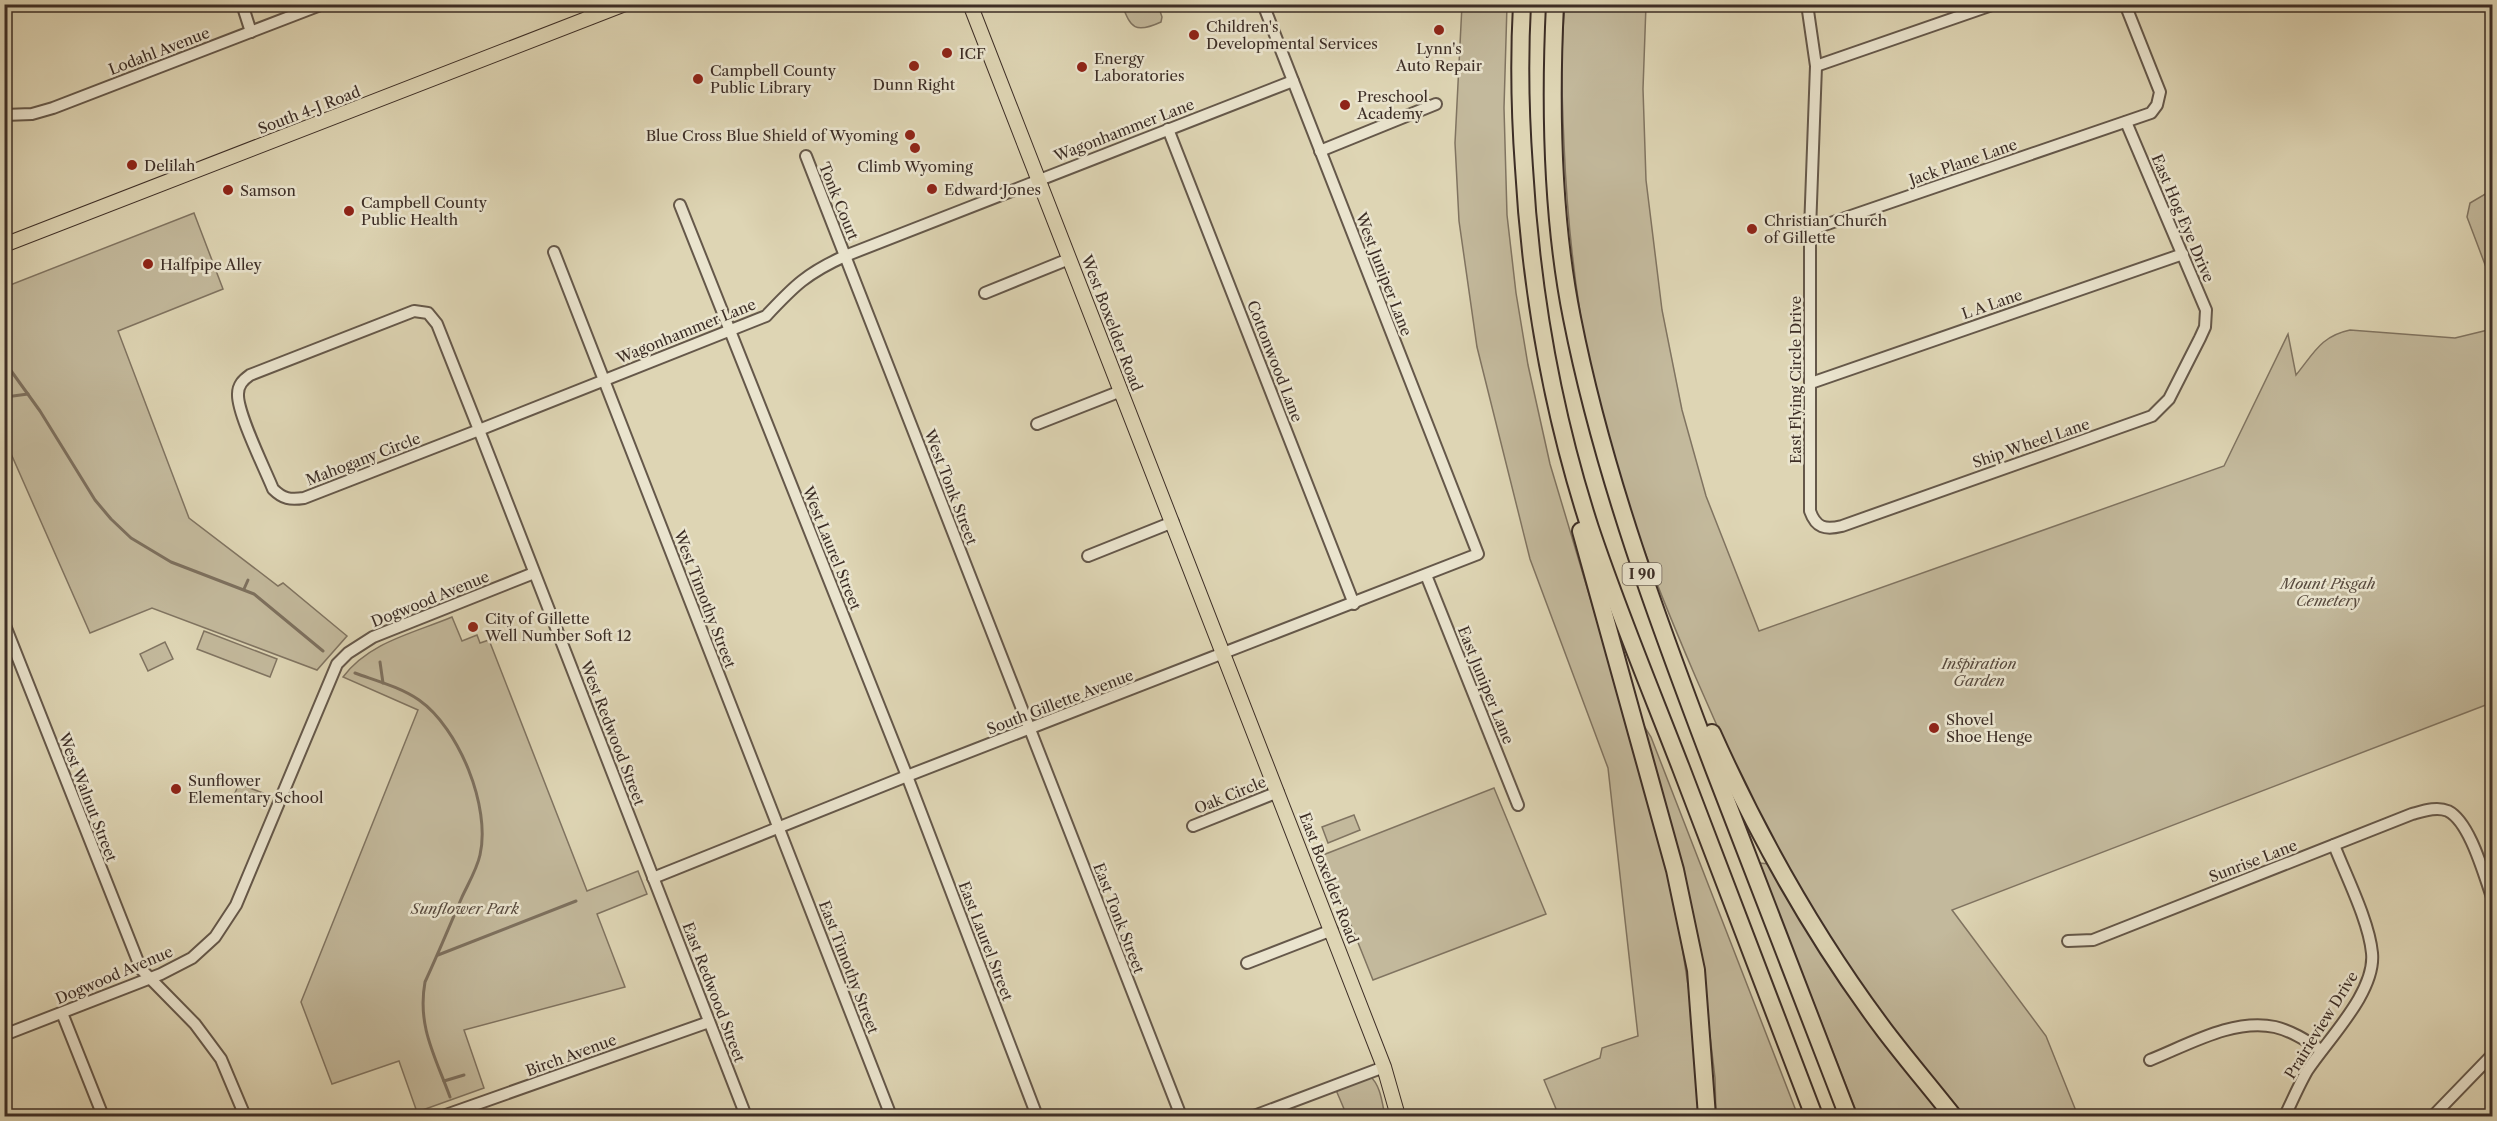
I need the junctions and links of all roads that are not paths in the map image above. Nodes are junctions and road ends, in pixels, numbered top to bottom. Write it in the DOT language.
graph roads {
  1 [pos="242,4"];
  2 [pos="322,4"];
  3 [pos="625,4"];
  4 [pos="970,4"];
  5 [pos="1263,4"];
  6 [pos="1522,4"];
  7 [pos="1555,4"];
  8 [pos="1808,4"];
  9 [pos="1995,4"];
  10 [pos="2125,4"];
  11 [pos="589,11"];
  12 [pos="251,32"];
  13 [pos="1816,66"];
  14 [pos="1293,81"];
  15 [pos="1436,104"];
  16 [pos="4,115"];
  17 [pos="2126,122"];
  18 [pos="1168,129"];
  19 [pos="1320,151"];
  20 [pos="806,156"];
  21 [pos="1039,180"];
  22 [pos="680,205"];
  23 [pos="1527,230"];
  24 [pos="1810,230"];
  25 [pos="4,245"];
  26 [pos="554,252"];
  27 [pos="2183,254"];
  28 [pos="845,256"];
  29 [pos="1069,259"];
  30 [pos="985,292"];
  31 [pos="2205,327"];
  32 [pos="730,332"];
  33 [pos="604,380"];
  34 [pos="1811,383"];
  35 [pos="1121,391"];
  36 [pos="1037,424"];
  37 [pos="479,430"];
  38 [pos="1604,449"];
  39 [pos="1173,522"];
  40 [pos="1820,527"];
  41 [pos="1478,554"];
  42 [pos="1088,556"];
  43 [pos="534,573"];
  44 [pos="1426,575"];
  45 [pos="1354,604"];
  46 [pos="4,623"];
  47 [pos="1224,654"];
  48 [pos="1029,730"];
  49 [pos="907,776"];
  50 [pos="1278,792"];
  51 [pos="1518,806"];
  52 [pos="1193,826"];
  53 [pos="779,829"];
  54 [pos="2334,845"];
  55 [pos="653,878"];
  56 [pos="2493,897"];
  57 [pos="1332,930"];
  58 [pos="2068,941"];
  59 [pos="1247,963"];
  60 [pos="150,978"];
  61 [pos="62,1013"];
  62 [pos="709,1022"];
  63 [pos="4,1035"];
  64 [pos="2322,1050"];
  65 [pos="2493,1055"];
  66 [pos="2150,1060"];
  67 [pos="1384,1067"];
  68 [pos="103,1116"];
  69 [pos="245,1116"];
  70 [pos="443,1116"];
  71 [pos="746,1116"];
  72 [pos="891,1116"];
  73 [pos="1037,1116"];
  74 [pos="1181,1116"];
  75 [pos="1254,1116"];
  76 [pos="1398,1116"];
  77 [pos="1707,1116"];
  78 [pos="1814,1116"];
  79 [pos="1848,1116"];
  80 [pos="1953,1116"];
  81 [pos="2285,1116"];
  82 [pos="2433,1116"];
  1 -- 12 [label="street"];
  2 -- 12 [label="street, Lodahl Avenue"];
  3 -- 11 [label="main road, South 4-J Road"];
  4 -- 21 [label="main road, West Boxelder Road"];
  5 -- 14 [label="street, West Juniper Lane"];
  6 -- 23 [label="highway, I 90"];
  7 -- 38 [label="highway, I 90"];
  8 -- 13 [label="street, East Flying Circle Drive"];
  9 -- 13 [label="street"];
  10 -- 17 [label="street, Jack Plane Lane"];
  11 -- 25 [label="main road, South 4-J Road"];
  12 -- 16 [label="street, Lodahl Avenue"];
  13 -- 24 [label="street, East Flying Circle Drive"];
  14 -- 18 [label="street, Wagonhammer Lane"];
  14 -- 19 [label="street, West Juniper Lane"];
  15 -- 19 [label="street"];
  17 -- 24 [label="street, Jack Plane Lane"];
  17 -- 27 [label="street, East Hog Eye Drive"];
  18 -- 21 [label="street, Wagonhammer Lane"];
  18 -- 45 [label="street, Cottonwood Lane"];
  19 -- 41 [label="street, West Juniper Lane"];
  20 -- 28 [label="street, Tonk Court"];
  21 -- 28 [label="street, Wagonhammer Lane"];
  21 -- 29 [label="main road, West Boxelder Road"];
  22 -- 32 [label="street, West Laurel Street"];
  23 -- 77 [label="highway, I 90"];
  23 -- 78 [label="highway, I 90"];
  24 -- 34 [label="street, East Flying Circle Drive"];
  26 -- 33 [label="street, West Timothy Street"];
  27 -- 31 [label="street, East Hog Eye Drive"];
  27 -- 34 [label="street, L A Lane"];
  28 -- 32 [label="street, Wagonhammer Lane"];
  28 -- 48 [label="street, West Tonk Street"];
  29 -- 30 [label="street"];
  29 -- 35 [label="main road, West Boxelder Road"];
  31 -- 40 [label="street, Ship Wheel Lane"];
  32 -- 33 [label="street, Wagonhammer Lane"];
  32 -- 49 [label="street, West Laurel Street"];
  33 -- 37 [label="street, Wagonhammer Lane"];
  33 -- 53 [label="street, West Timothy Street"];
  34 -- 40 [label="street, East Flying Circle Drive"];
  35 -- 36 [label="street"];
  35 -- 39 [label="main road, West Boxelder Road"];
  37 -- 37 [label="street, Mahogany Circle"];
  37 -- 43 [label="street, West Redwood Street"];
  38 -- 79 [label="highway, I 90"];
  38 -- 80 [label="highway, I 90"];
  39 -- 42 [label="street"];
  39 -- 47 [label="main road, West Boxelder Road"];
  41 -- 44 [label="street, South Gillette Avenue"];
  43 -- 55 [label="street, West Redwood Street"];
  43 -- 60 [label="street, Dogwood Avenue"];
  44 -- 45 [label="street, South Gillette Avenue"];
  44 -- 51 [label="street, East Juniper Lane"];
  45 -- 47 [label="street, South Gillette Avenue"];
  46 -- 60 [label="street, West Walnut Street"];
  47 -- 48 [label="street, South Gillette Avenue"];
  47 -- 50 [label="main road, East Boxelder Road"];
  48 -- 49 [label="street, South Gillette Avenue"];
  48 -- 74 [label="street, East Tonk Street"];
  49 -- 53 [label="street, South Gillette Avenue"];
  49 -- 73 [label="street, East Laurel Street"];
  50 -- 52 [label="street, Oak Circle"];
  50 -- 57 [label="main road, East Boxelder Road"];
  53 -- 55 [label="street, South Gillette Avenue"];
  53 -- 72 [label="street, East Timothy Street"];
  54 -- 56 [label="street, Sunrise Lane"];
  54 -- 58 [label="street, Sunrise Lane"];
  54 -- 64 [label="street, Prairieview Drive"];
  55 -- 62 [label="street, East Redwood Street"];
  57 -- 59 [label="street"];
  57 -- 67 [label="main road, East Boxelder Road"];
  60 -- 61 [label="street, Dogwood Avenue"];
  60 -- 69 [label="street, West Walnut Street"];
  61 -- 63 [label="street, Dogwood Avenue"];
  61 -- 68 [label="street"];
  62 -- 70 [label="street, Birch Avenue"];
  62 -- 71 [label="street, East Redwood Street"];
  64 -- 66 [label="street"];
  64 -- 81 [label="street, Prairieview Drive"];
  65 -- 82 [label="street"];
  67 -- 75 [label="street"];
  67 -- 76 [label="main road, East Boxelder Road"];
}
